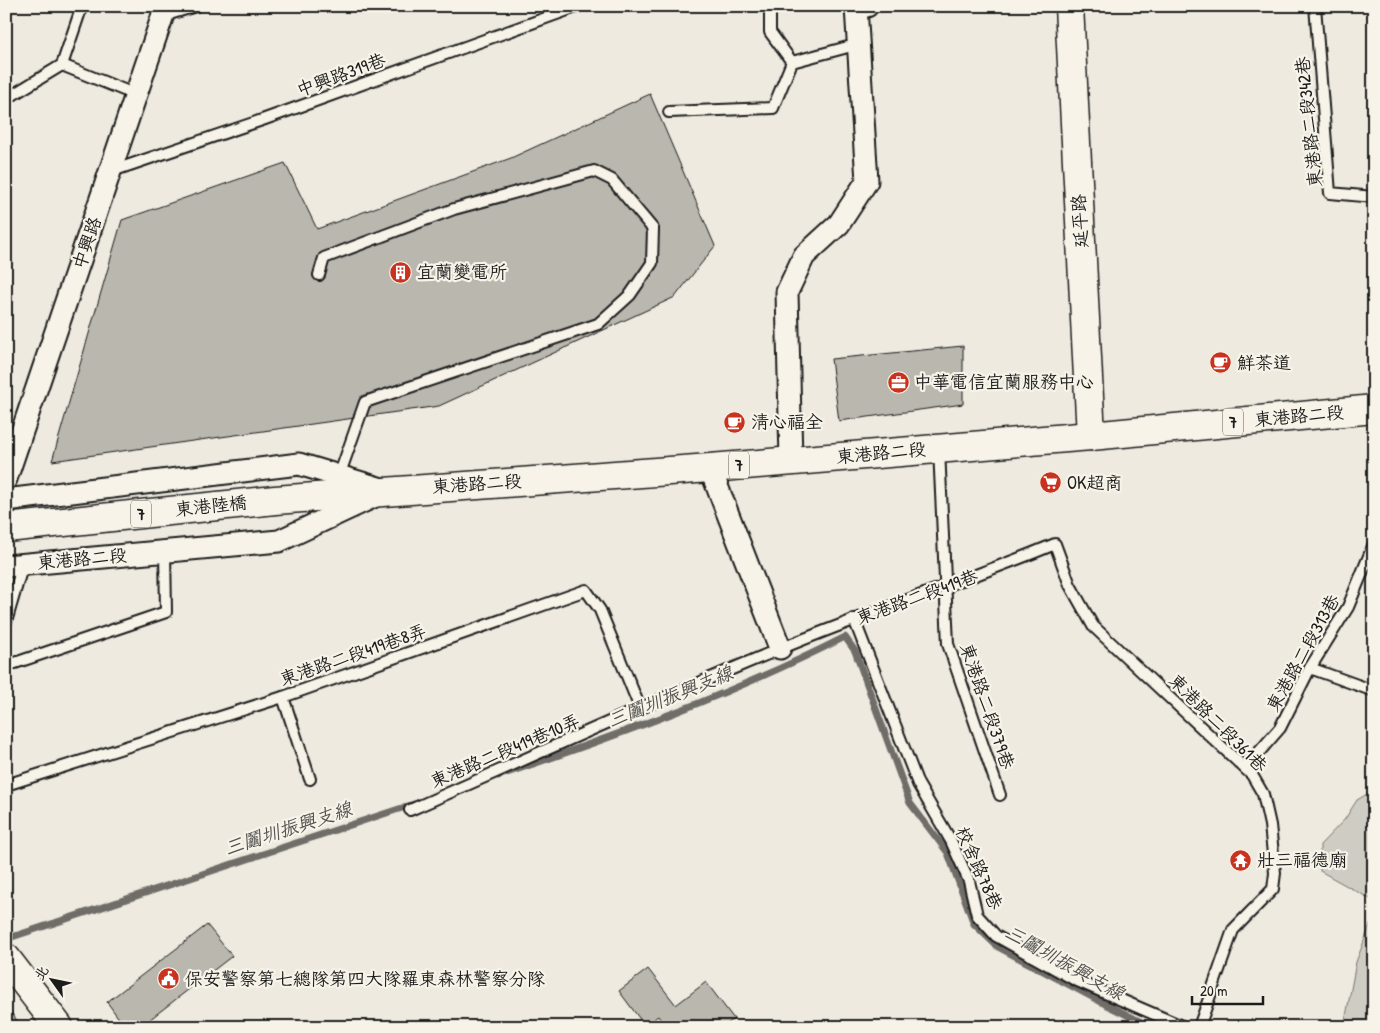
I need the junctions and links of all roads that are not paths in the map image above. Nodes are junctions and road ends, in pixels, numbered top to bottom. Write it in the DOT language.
graph roads {
  1 [pos="82,6"];
  2 [pos="196,6"];
  3 [pos="579,6"];
  4 [pos="770,6"];
  5 [pos="856,6"];
  6 [pos="867,6"];
  7 [pos="1069,6"];
  8 [pos="1315,6"];
  9 [pos="165,11"];
  10 [pos="859,44"];
  11 [pos="792,62"];
  12 [pos="62,66"];
  13 [pos="136,95"];
  14 [pos="6,99"];
  15 [pos="669,112"];
  16 [pos="112,171"];
  17 [pos="1374,197"];
  18 [pos="319,275"];
  19 [pos="1374,409"];
  20 [pos="1091,436"];
  21 [pos="939,448"];
  22 [pos="791,461"];
  23 [pos="710,468"];
  24 [pos="339,476"];
  25 [pos="6,479"];
  26 [pos="387,490"];
  27 [pos="6,500"];
  28 [pos="6,528"];
  29 [pos="1054,544"];
  30 [pos="1374,544"];
  31 [pos="165,551"];
  32 [pos="15,565"];
  33 [pos="946,586"];
  34 [pos="854,619"];
  35 [pos="6,622"];
  36 [pos="780,648"];
  37 [pos="6,666"];
  38 [pos="1310,668"];
  39 [pos="1374,691"];
  40 [pos="283,697"];
  41 [pos="640,708"];
  42 [pos="1245,768"];
  43 [pos="310,778"];
  44 [pos="6,786"];
  45 [pos="1000,795"];
  46 [pos="410,810"];
  47 [pos="6,958"];
  48 [pos="59,1027"];
  49 [pos="1184,1027"];
  50 [pos="1199,1027"];
  1 -- 12 [label="lane"];
  2 -- 9 [label="lane"];
  3 -- 16 [label="lane, 中興路319巷"];
  4 -- 11 [label="lane"];
  5 -- 6 [label="street"];
  5 -- 10 [label="street"];
  7 -- 20 [label="main road, 延平路"];
  8 -- 17 [label="lane, 東港路二段342巷"];
  9 -- 13 [label="street, 中興路"];
  10 -- 11 [label="lane"];
  10 -- 22 [label="street"];
  11 -- 15 [label="lane"];
  12 -- 13 [label="lane"];
  12 -- 14 [label="lane"];
  13 -- 16 [label="street, 中興路"];
  16 -- 25 [label="street, 中興路"];
  18 -- 24 [label="lane"];
  19 -- 20 [label="main road, 東港路二段 / 7"];
  20 -- 21 [label="main road, 東港路二段 / 7"];
  21 -- 22 [label="main road, 東港路二段 / 7"];
  21 -- 33 [label="lane, 東港路二段379巷"];
  22 -- 23 [label="main road, 東港路二段 / 7"];
  23 -- 26 [label="main road, 東港路二段 / 7"];
  23 -- 36 [label="street"];
  24 -- 26 [label="street, 東港路二段"];
  24 -- 27 [label="street, 東港路二段"];
  26 -- 28 [label="main road, 東港陸橋 / 7"];
  26 -- 31 [label="street, 東港路二段"];
  29 -- 33 [label="lane, 東港路二段419巷"];
  29 -- 42 [label="lane, 東港路二段361巷"];
  30 -- 38 [label="lane, 東港路二段313巷"];
  31 -- 32 [label="street, 東港路二段"];
  31 -- 37 [label="lane"];
  32 -- 35 [label="lane"];
  33 -- 34 [label="lane, 東港路二段419巷"];
  33 -- 45 [label="lane, 東港路二段379巷"];
  34 -- 36 [label="lane, 東港路二段419巷"];
  34 -- 49 [label="lane, 校舍路78巷"];
  36 -- 41 [label="lane, 東港路二段419巷"];
  38 -- 39 [label="lane"];
  38 -- 42 [label="lane, 東港路二段313巷"];
  40 -- 41 [label="lane, 東港路二段419巷8弄"];
  40 -- 43 [label="lane"];
  40 -- 44 [label="lane, 東港路二段419巷8弄"];
  41 -- 46 [label="lane, 東港路二段419巷10弄"];
  42 -- 50 [label="lane, 東港路二段361巷"];
  47 -- 48 [label="main road"];
}
